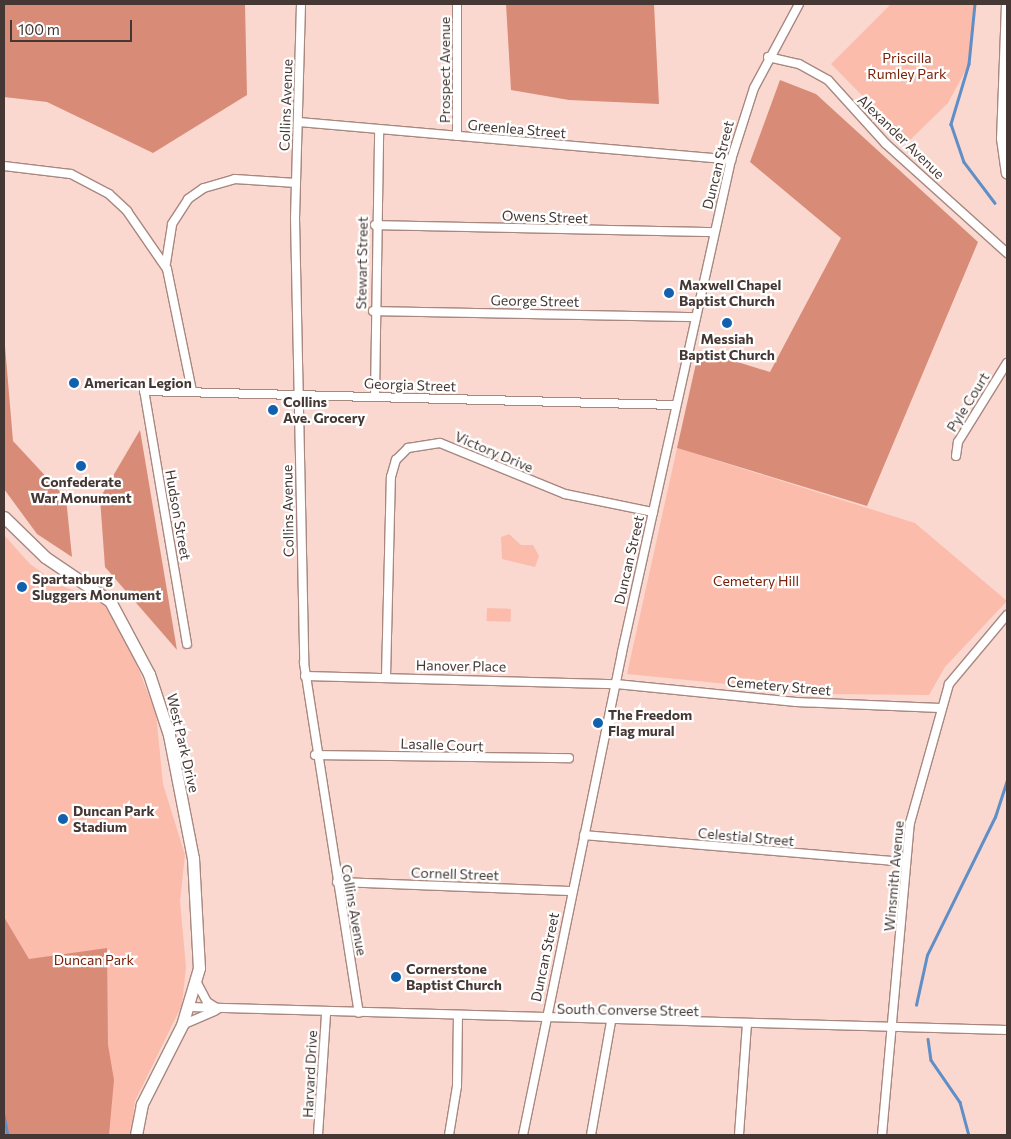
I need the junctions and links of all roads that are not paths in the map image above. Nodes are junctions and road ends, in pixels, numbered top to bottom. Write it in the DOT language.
graph roads {
  1 [pos="301,4"];
  2 [pos="457,4"];
  3 [pos="799,4"];
  4 [pos="1007,4"];
  5 [pos="768,57"];
  6 [pos="300,122"];
  7 [pos="379,130"];
  8 [pos="457,136"];
  9 [pos="731,160"];
  10 [pos="4,166"];
  11 [pos="1007,173"];
  12 [pos="296,184"];
  13 [pos="375,225"];
  14 [pos="714,232"];
  15 [pos="1007,252"];
  16 [pos="167,269"];
  17 [pos="373,311"];
  18 [pos="696,318"];
  19 [pos="1007,363"];
  20 [pos="144,391"];
  21 [pos="192,391"];
  22 [pos="298,394"];
  23 [pos="375,396"];
  24 [pos="676,405"];
  25 [pos="956,456"];
  26 [pos="653,512"];
  27 [pos="4,517"];
  28 [pos="1007,615"];
  29 [pos="187,644"];
  30 [pos="305,676"];
  31 [pos="386,677"];
  32 [pos="616,684"];
  33 [pos="940,708"];
  34 [pos="315,755"];
  35 [pos="569,758"];
  36 [pos="584,835"];
  37 [pos="906,862"];
  38 [pos="337,882"];
  39 [pos="572,891"];
  40 [pos="197,984"];
  41 [pos="189,1007"];
  42 [pos="219,1010"];
  43 [pos="359,1013"];
  44 [pos="326,1014"];
  45 [pos="458,1016"];
  46 [pos="545,1020"];
  47 [pos="611,1022"];
  48 [pos="747,1024"];
  49 [pos="182,1026"];
  50 [pos="892,1028"];
  51 [pos="1007,1030"];
  52 [pos="136,1135"];
  53 [pos="318,1135"];
  54 [pos="449,1135"];
  55 [pos="523,1135"];
  56 [pos="591,1135"];
  57 [pos="739,1135"];
  58 [pos="882,1135"];
  1 -- 6 [label="street, Collins Avenue"];
  2 -- 8 [label="street, Prospect Avenue"];
  3 -- 5 [label="street, Duncan Street"];
  4 -- 11 [label="street"];
  5 -- 9 [label="street, Duncan Street"];
  5 -- 15 [label="street, Alexander Avenue"];
  6 -- 7 [label="street, Greenlea Street"];
  6 -- 12 [label="street, Collins Avenue"];
  7 -- 8 [label="street, Greenlea Street"];
  7 -- 13 [label="street, Stewart Street"];
  8 -- 9 [label="street, Greenlea Street"];
  9 -- 14 [label="street, Duncan Street"];
  10 -- 16 [label="street"];
  12 -- 16 [label="street"];
  12 -- 22 [label="street, Collins Avenue"];
  13 -- 14 [label="street, Owens Street"];
  13 -- 17 [label="street, Stewart Street"];
  14 -- 18 [label="street, Duncan Street"];
  16 -- 21 [label="street"];
  17 -- 18 [label="street, George Street"];
  17 -- 23 [label="street, Stewart Street"];
  18 -- 24 [label="street, Duncan Street"];
  19 -- 25 [label="street, Pyle Court"];
  20 -- 21 [label="street, Georgia Street"];
  20 -- 29 [label="street, Hudson Street"];
  21 -- 22 [label="street, Georgia Street"];
  22 -- 23 [label="street, Georgia Street"];
  22 -- 30 [label="street, Collins Avenue"];
  23 -- 24 [label="street, Georgia Street"];
  24 -- 26 [label="street, Duncan Street"];
  26 -- 31 [label="street, Victory Drive"];
  26 -- 32 [label="street, Duncan Street"];
  27 -- 40 [label="street, West Park Drive"];
  28 -- 33 [label="street, Winsmith Avenue"];
  30 -- 31 [label="street, Hanover Place"];
  30 -- 34 [label="street, Collins Avenue"];
  31 -- 32 [label="street, Hanover Place"];
  32 -- 33 [label="street, Cemetery Street"];
  32 -- 36 [label="street, Duncan Street"];
  33 -- 37 [label="street, Winsmith Avenue"];
  34 -- 35 [label="street, Lasalle Court"];
  34 -- 38 [label="street, Collins Avenue"];
  36 -- 37 [label="street, Celestial Street"];
  36 -- 39 [label="street, Duncan Street"];
  37 -- 50 [label="street, Winsmith Avenue"];
  38 -- 39 [label="street, Cornell Street"];
  38 -- 43 [label="street, Collins Avenue"];
  39 -- 46 [label="street, Duncan Street"];
  40 -- 41 [label="street, West Park Drive"];
  40 -- 42 [label="street"];
  41 -- 42 [label="street, South Converse Street"];
  41 -- 49 [label="street, West Park Drive"];
  42 -- 44 [label="street, South Converse Street"];
  42 -- 49 [label="street, South Converse Street"];
  43 -- 44 [label="street, South Converse Street"];
  43 -- 45 [label="street, South Converse Street"];
  44 -- 53 [label="street, Harvard Drive"];
  45 -- 46 [label="street, South Converse Street"];
  45 -- 54 [label="street"];
  46 -- 47 [label="street, South Converse Street"];
  46 -- 55 [label="street, Duncan Street"];
  47 -- 48 [label="street, South Converse Street"];
  47 -- 56 [label="street"];
  48 -- 50 [label="street, South Converse Street"];
  48 -- 57 [label="street"];
  49 -- 52 [label="street, West Park Drive"];
  50 -- 51 [label="street, South Converse Street"];
  50 -- 58 [label="street, Winsmith Avenue"];
}
